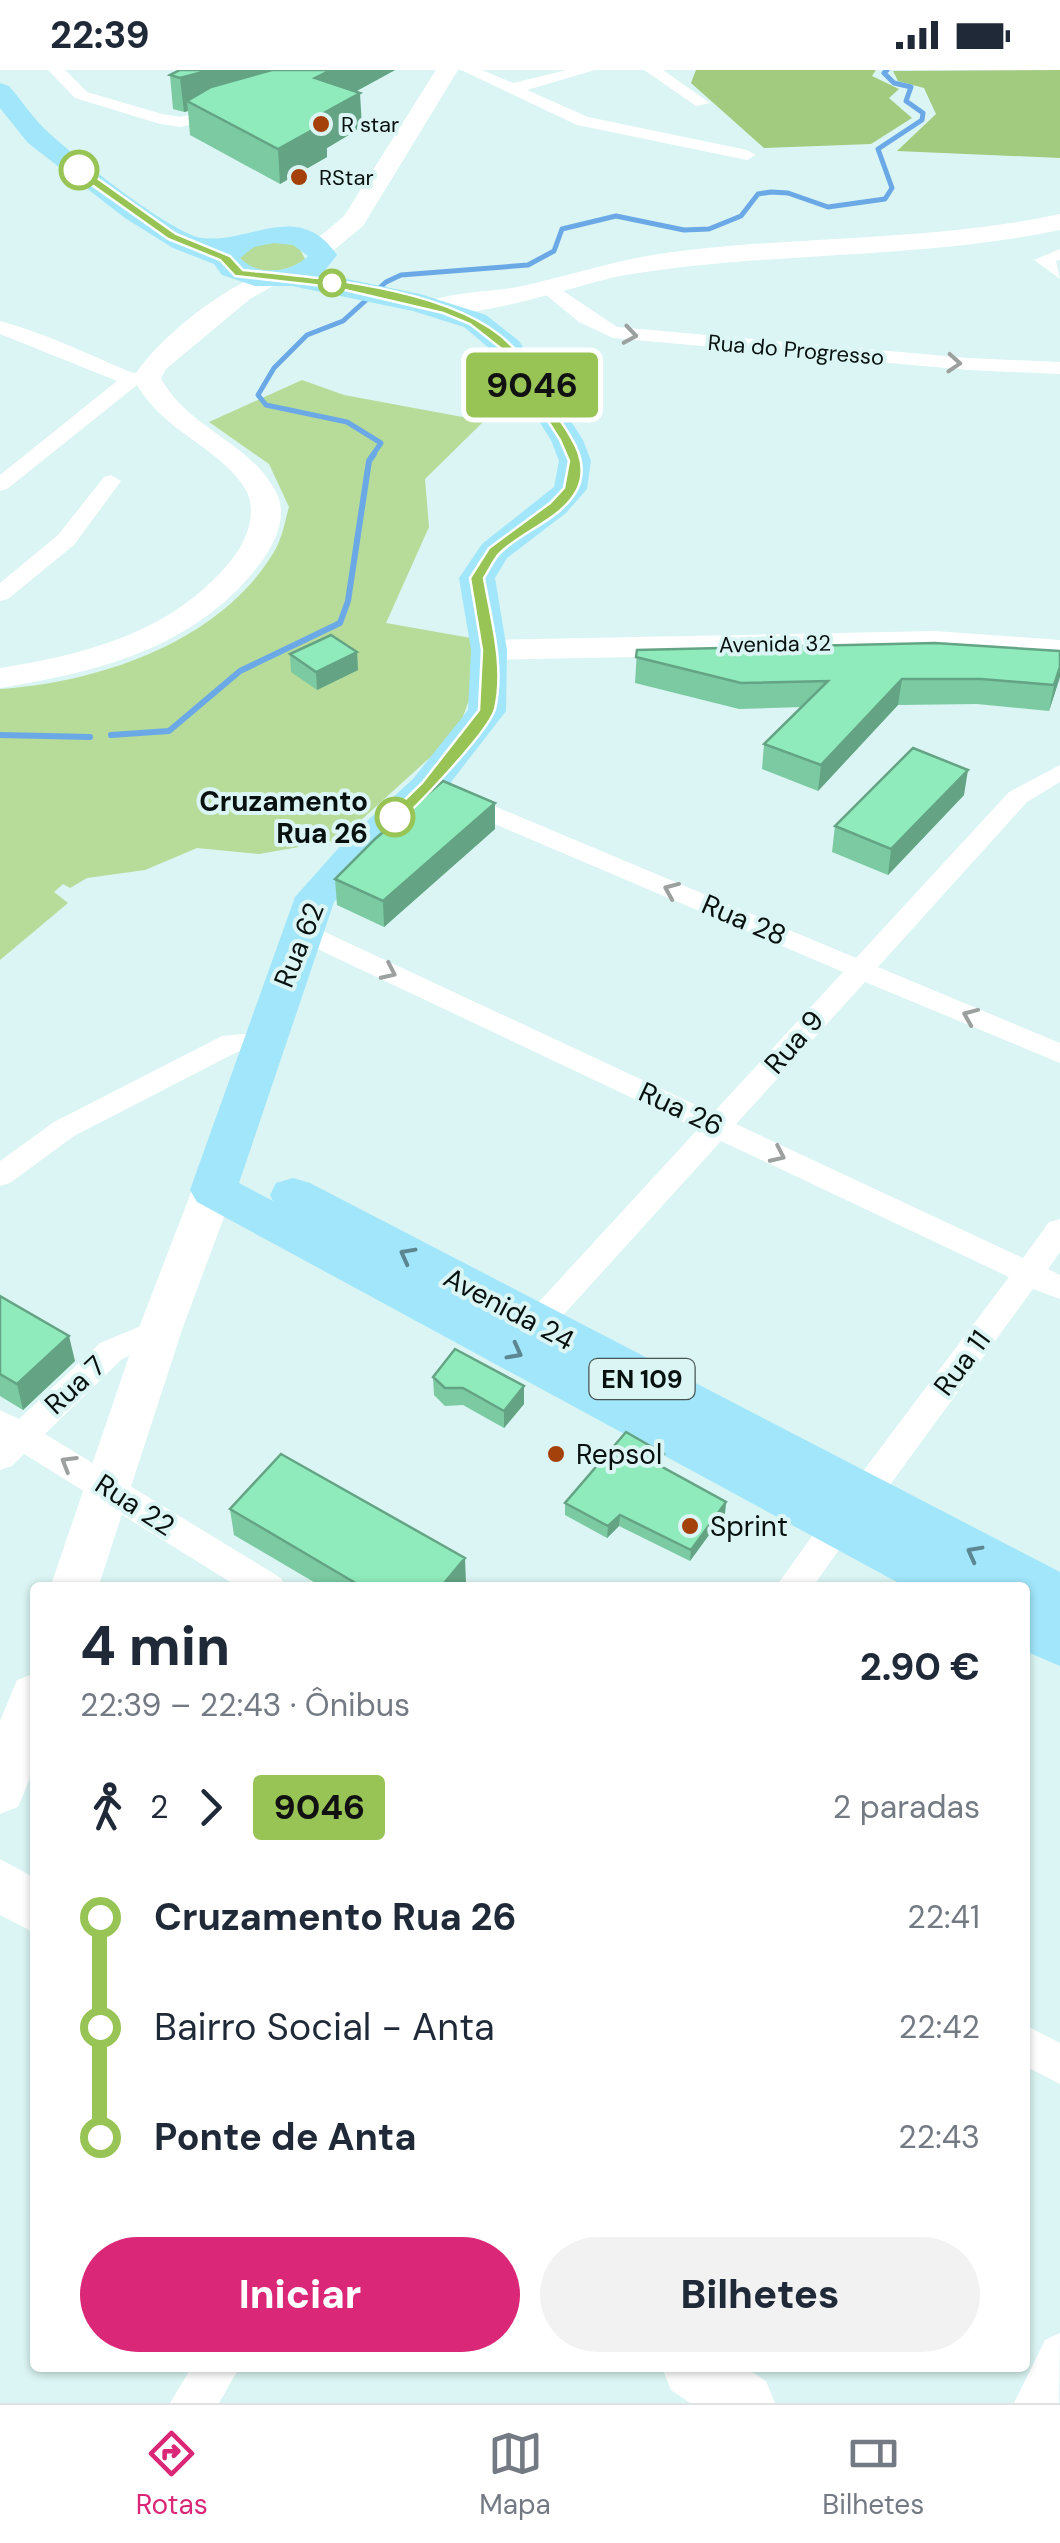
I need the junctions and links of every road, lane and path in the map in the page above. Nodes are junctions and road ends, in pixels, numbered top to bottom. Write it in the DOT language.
graph roads {
  1 [pos="56,70"];
  2 [pos="447,70"];
  3 [pos="470,70"];
  4 [pos="587,70"];
  5 [pos="652,70"];
  6 [pos="510,89"];
  7 [pos="0,91"];
  8 [pos="702,103"];
  9 [pos="249,104"];
  10 [pos="746,154"];
  11 [pos="1060,222"];
  12 [pos="1060,254"];
  13 [pos="309,261"];
  14 [pos="230,263"];
  15 [pos="1060,274"];
  16 [pos="548,286"];
  17 [pos="520,295"];
  18 [pos="424,304"];
  19 [pos="477,323"];
  20 [pos="0,328"];
  21 [pos="1060,368"];
  22 [pos="139,379"];
  23 [pos="3,480"];
  24 [pos="112,481"];
  25 [pos="0,594"];
  26 [pos="489,650"];
  27 [pos="1060,650"];
  28 [pos="0,678"];
  29 [pos="1060,772"];
  30 [pos="427,787"];
  31 [pos="301,930"];
  32 [pos="858,968"];
  33 [pos="264,1042"];
  34 [pos="1060,1054"];
  35 [pos="720,1127"];
  36 [pos="218,1174"];
  37 [pos="0,1176"];
  38 [pos="1060,1230"];
  39 [pos="1029,1273"];
  40 [pos="1060,1288"];
  41 [pos="537,1324"];
  42 [pos="160,1330"];
  43 [pos="7,1438"];
  44 [pos="108,1487"];
  45 [pos="852,1510"];
  46 [pos="76,1582"];
  47 [pos="260,1582"];
  48 [pos="797,1582"];
  49 [pos="950,1582"];
  50 [pos="1022,1582"];
  51 [pos="1030,1585"];
  52 [pos="1060,1598"];
  53 [pos="1030,1627"];
  54 [pos="1060,1642"];
  55 [pos="30,1709"];
  56 [pos="0,1791"];
  57 [pos="0,1884"];
  58 [pos="30,1905"];
  59 [pos="1030,2047"];
  60 [pos="1060,2065"];
  61 [pos="1060,2354"];
  62 [pos="214,2372"];
  63 [pos="699,2372"];
  64 [pos="192,2403"];
  65 [pos="744,2403"];
  66 [pos="1036,2403"];
  1 -- 9 [label="street"];
  2 -- 13 [label="street"];
  3 -- 6 [label="street"];
  4 -- 6 [label="street"];
  5 -- 8 [label="street"];
  6 -- 10 [label="street"];
  7 -- 14 [label="main road"];
  11 -- 16 [label="street"];
  12 -- 15 [label="street"];
  13 -- 14 [label="main road"];
  13 -- 14 [label="main road"];
  13 -- 18 [label="main road, Rua 62"];
  14 -- 22 [label="street"];
  16 -- 17 [label="street"];
  16 -- 21 [label="street, Rua do Progresso, one-way"];
  17 -- 18 [label="street"];
  17 -- 19 [label="street"];
  18 -- 19 [label="main road, Rua 62"];
  19 -- 26 [label="main road, Rua 62"];
  20 -- 22 [label="street"];
  22 -- 23 [label="street"];
  22 -- 28 [label="street"];
  24 -- 25 [label="street"];
  26 -- 27 [label="street, Avenida 32"];
  26 -- 30 [label="main road, Rua 62"];
  29 -- 32 [label="street, Rua 9"];
  30 -- 31 [label="main road, Rua 62"];
  32 -- 30 [label="street, Rua 28, one-way"];
  31 -- 33 [label="main road, Rua 62"];
  31 -- 35 [label="street, Rua 26, one-way"];
  34 -- 32 [label="street, Rua 28, one-way"];
  32 -- 35 [label="street, Rua 9"];
  33 -- 36 [label="main road, Rua 62"];
  33 -- 37 [label="street"];
  35 -- 39 [label="street, Rua 26, one-way"];
  35 -- 41 [label="street, Rua 9"];
  41 -- 36 [label="main road, Avenida 24 / EN 109, one-way"];
  36 -- 42 [label="street, Rua 62"];
  36 -- 45 [label="main road, Avenida 24 / EN 109, one-way"];
  38 -- 39 [label="street, Rua 11"];
  39 -- 40 [label="street, Rua 26"];
  39 -- 45 [label="street, Rua 11"];
  41 -- 45 [label="main road, Avenida 24 / EN 109"];
  42 -- 43 [label="street, Rua 7"];
  42 -- 44 [label="street, Rua 62"];
  44 -- 43 [label="street, Rua 22, one-way"];
  44 -- 46 [label="street, Rua 62"];
  44 -- 47 [label="street, Rua 22"];
  45 -- 48 [label="street, Rua 11"];
  45 -- 49 [label="main road, Avenida 24 / EN 109"];
  50 -- 45 [label="main road, Avenida 24 / EN 109, one-way"];
  52 -- 51 [label="main road, Avenida 24 / EN 109, one-way"];
  53 -- 54 [label="main road"];
  55 -- 56 [label="street"];
  57 -- 58 [label="street"];
  59 -- 60 [label="street"];
  61 -- 66 [label="street"];
  62 -- 64 [label="street"];
  63 -- 65 [label="street"];
}
